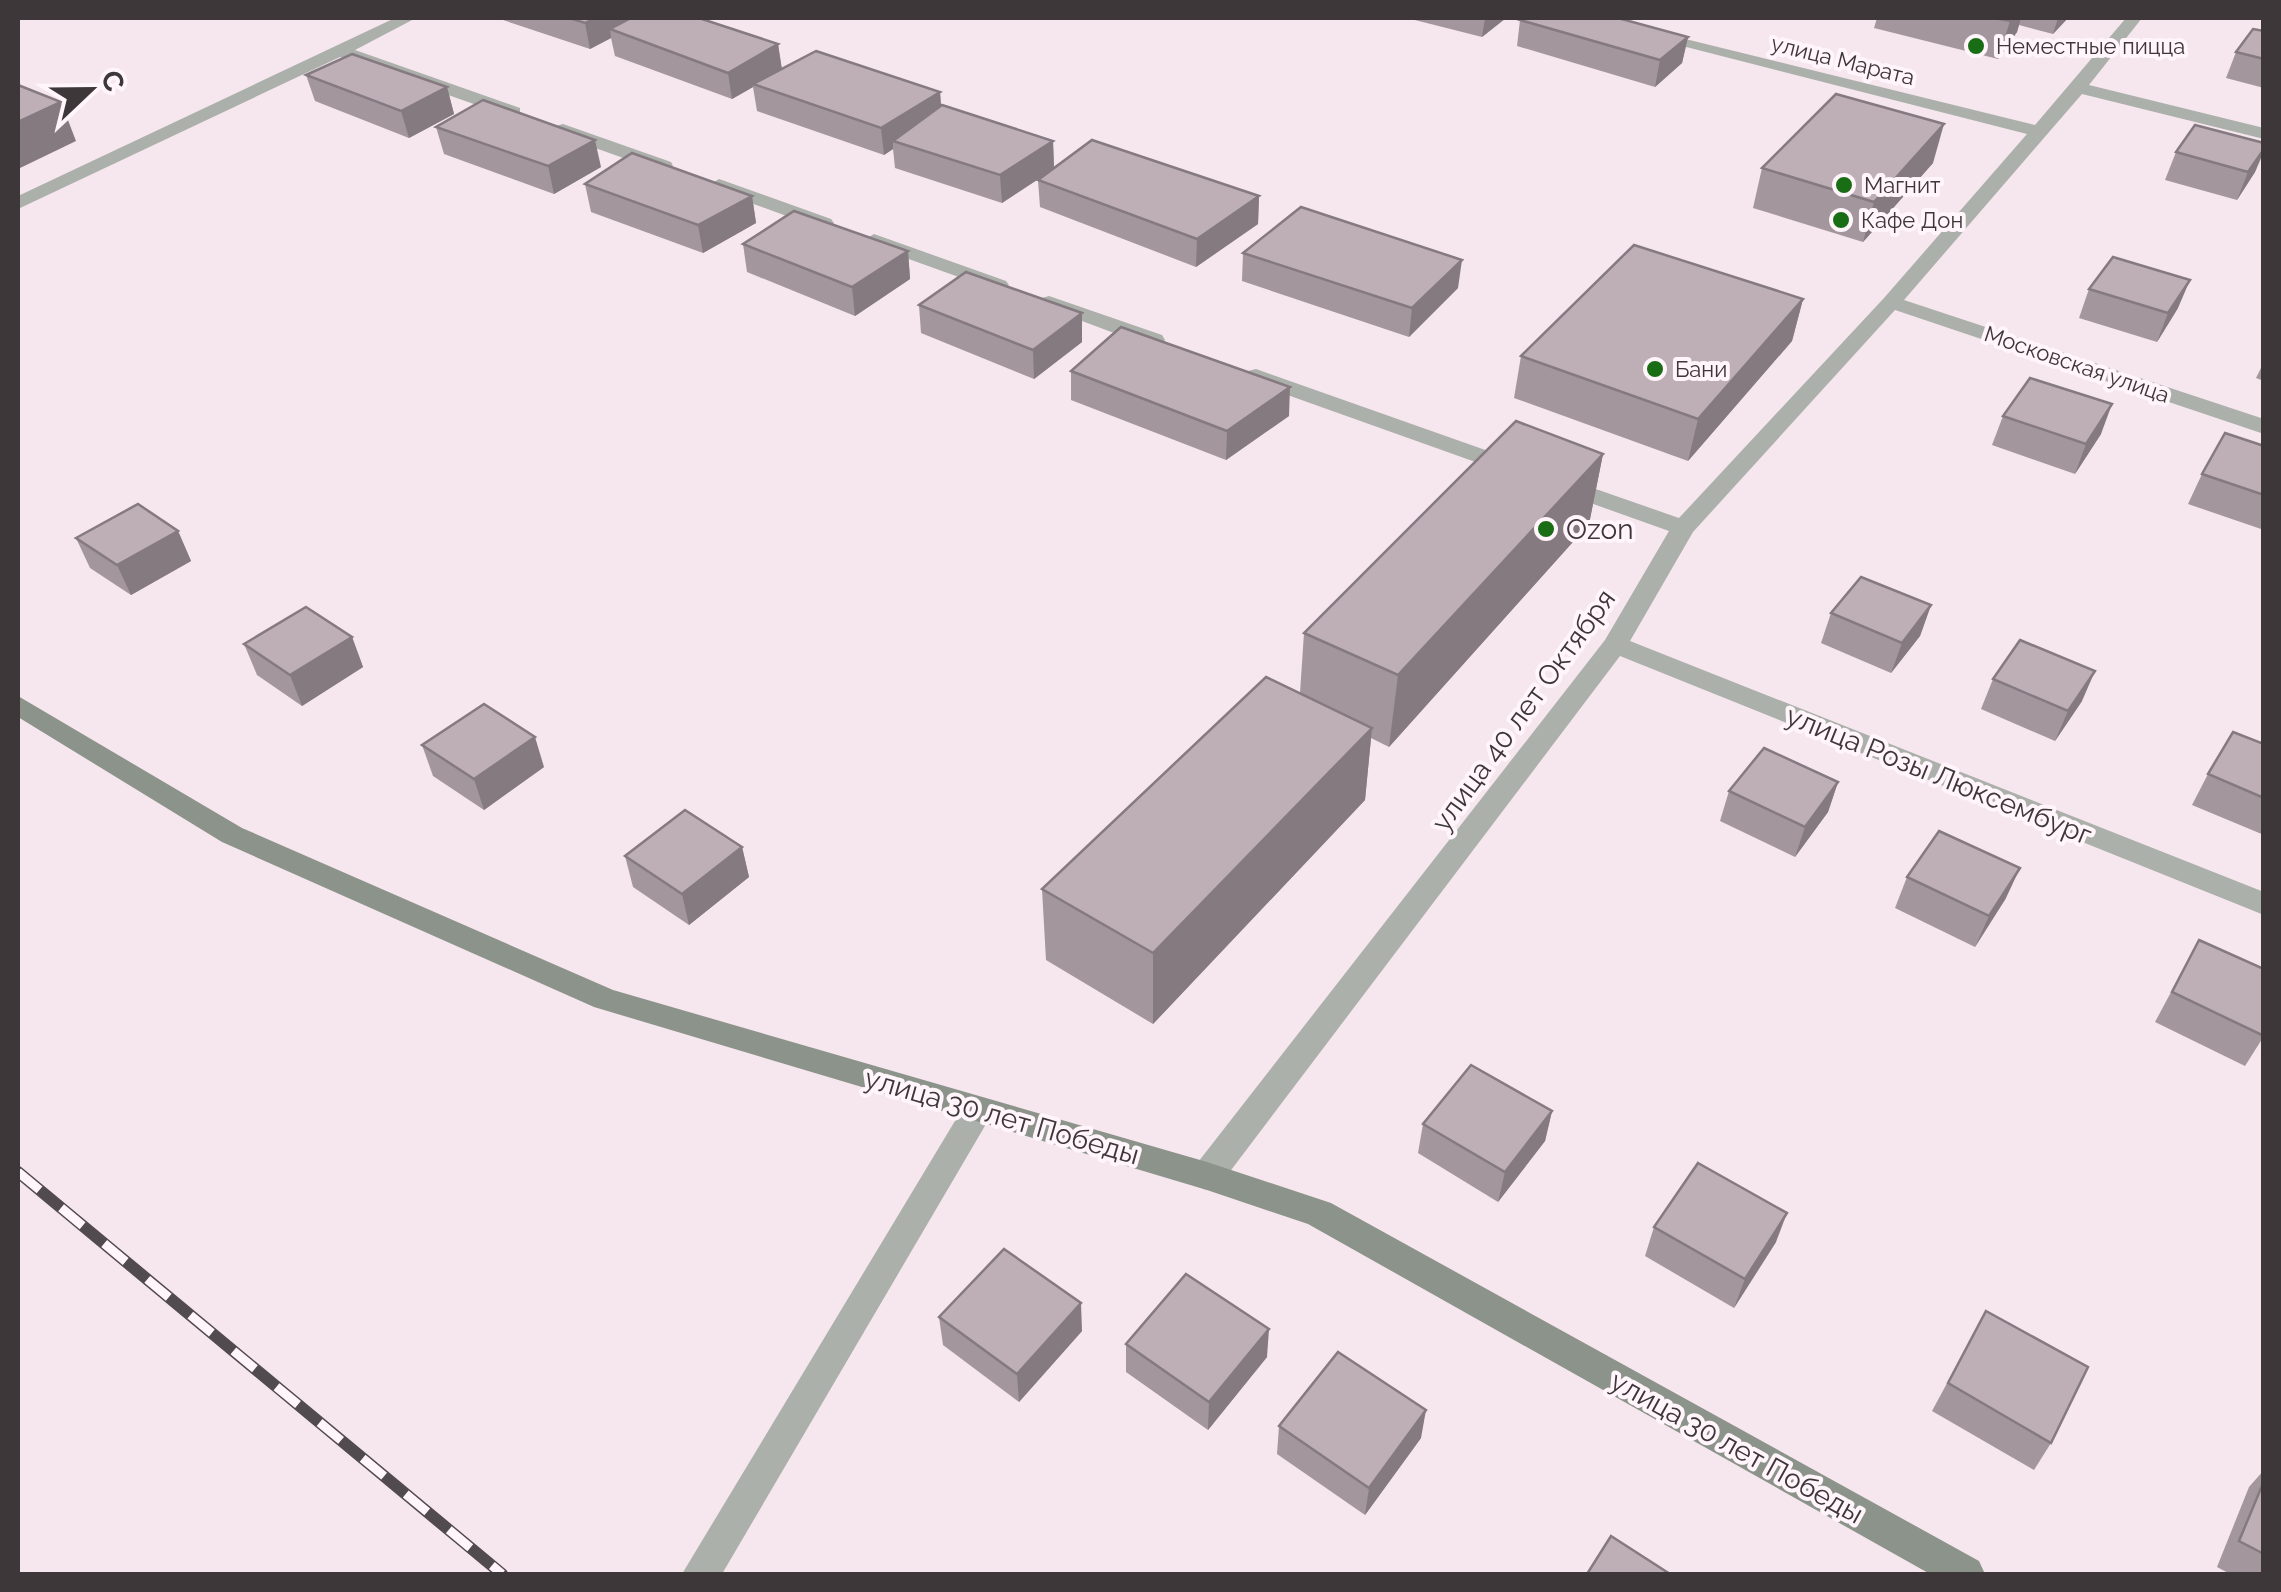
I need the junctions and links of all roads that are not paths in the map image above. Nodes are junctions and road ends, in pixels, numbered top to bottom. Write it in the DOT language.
graph roads {
  1 [pos="408,18"];
  2 [pos="1581,18"];
  3 [pos="2134,18"];
  4 [pos="341,50"];
  5 [pos="2078,88"];
  6 [pos="2036,131"];
  7 [pos="2264,134"];
  8 [pos="18,203"];
  9 [pos="1891,302"];
  10 [pos="1179,349"];
  11 [pos="1235,369"];
  12 [pos="2264,427"];
  13 [pos="1682,528"];
  14 [pos="1616,646"];
  15 [pos="18,704"];
  16 [pos="2264,904"];
  17 [pos="978,1110"];
  18 [pos="1207,1176"];
  19 [pos="701,1574"];
  20 [pos="1966,1574"];
  1 -- 4 [label="street"];
  2 -- 6 [label="street, улица Марата"];
  3 -- 5 [label="street, улица 40 лет Октября"];
  4 -- 8 [label="street"];
  4 -- 10 [label="street"];
  5 -- 6 [label="street, улица 40 лет Октября"];
  5 -- 7 [label="street"];
  6 -- 9 [label="street, улица 40 лет Октября"];
  9 -- 12 [label="street, Московская улица"];
  9 -- 13 [label="street, улица 40 лет Октября"];
  11 -- 13 [label="street"];
  13 -- 14 [label="street, улица 40 лет Октября"];
  14 -- 16 [label="street, улица Розы Люксембург"];
  14 -- 18 [label="street, улица 40 лет Октября"];
  15 -- 17 [label="main road, улица 30 лет Победы"];
  17 -- 18 [label="main road, улица 30 лет Победы"];
  17 -- 19 [label="street"];
  18 -- 20 [label="main road, улица 30 лет Победы"];
}
